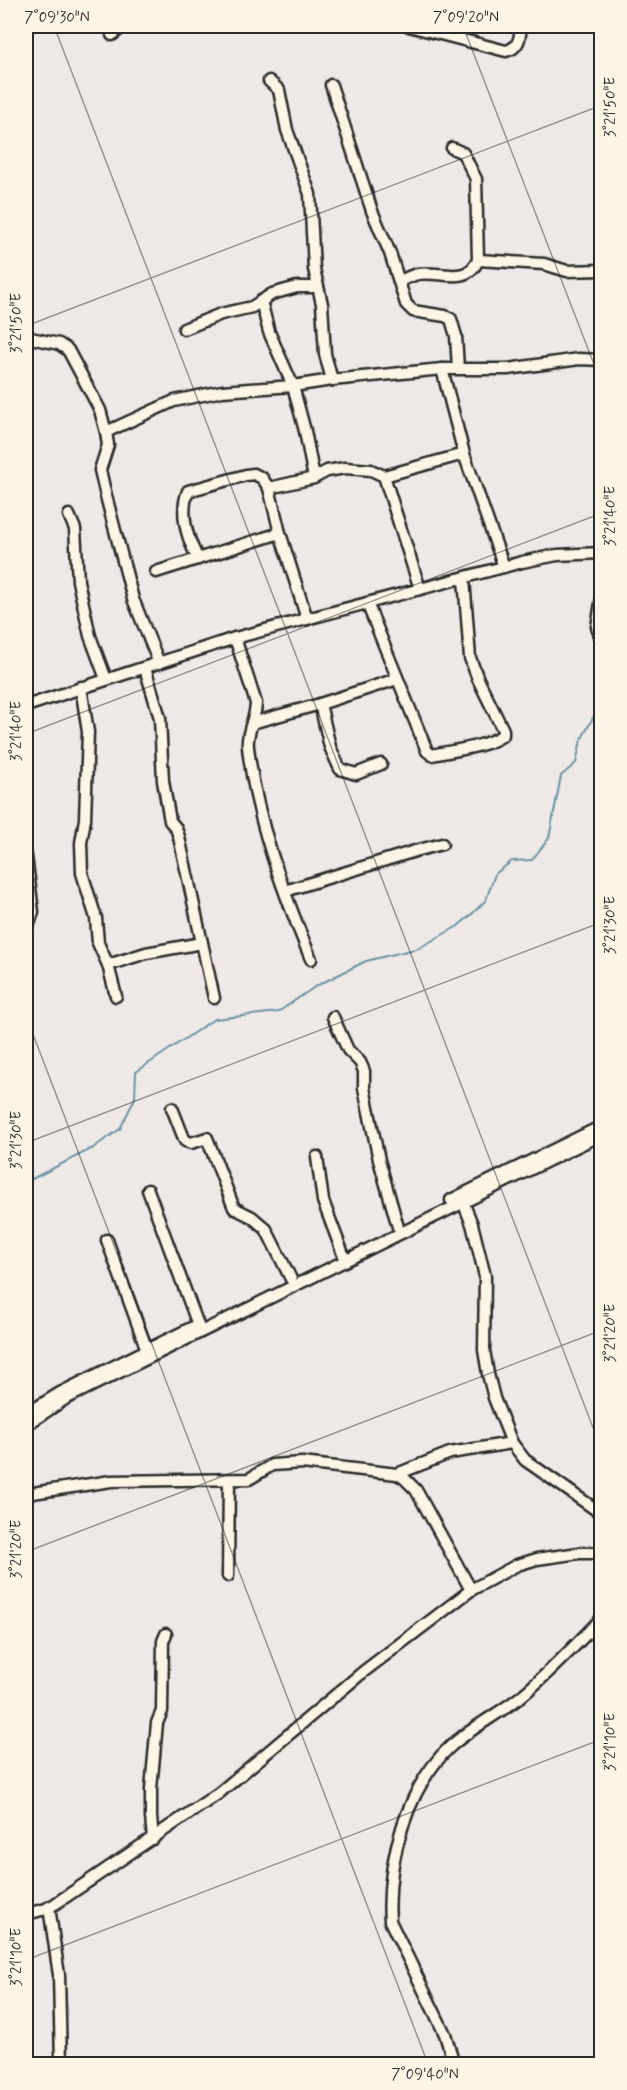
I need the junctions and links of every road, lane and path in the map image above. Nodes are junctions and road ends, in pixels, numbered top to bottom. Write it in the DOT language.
graph roads {
  1 [pos="124,26"];
  2 [pos="412,26"];
  3 [pos="521,26"];
  4 [pos="112,35"];
  5 [pos="270,81"];
  6 [pos="331,85"];
  7 [pos="452,148"];
  8 [pos="478,260"];
  9 [pos="602,270"];
  10 [pos="400,281"];
  11 [pos="318,287"];
  12 [pos="261,301"];
  13 [pos="184,329"];
  14 [pos="26,338"];
  15 [pos="602,360"];
  16 [pos="458,368"];
  17 [pos="442,369"];
  18 [pos="332,380"];
  19 [pos="293,386"];
  20 [pos="602,422"];
  21 [pos="106,432"];
  22 [pos="602,447"];
  23 [pos="464,454"];
  24 [pos="384,476"];
  25 [pos="315,478"];
  26 [pos="269,488"];
  27 [pos="69,515"];
  28 [pos="280,533"];
  29 [pos="602,553"];
  30 [pos="198,559"];
  31 [pos="504,567"];
  32 [pos="156,572"];
  33 [pos="464,578"];
  34 [pos="420,589"];
  35 [pos="602,597"];
  36 [pos="367,603"];
  37 [pos="307,619"];
  38 [pos="235,638"];
  39 [pos="602,645"];
  40 [pos="159,663"];
  41 [pos="145,668"];
  42 [pos="106,679"];
  43 [pos="397,679"];
  44 [pos="81,687"];
  45 [pos="320,704"];
  46 [pos="26,706"];
  47 [pos="252,723"];
  48 [pos="381,765"];
  49 [pos="442,844"];
  50 [pos="26,856"];
  51 [pos="285,891"];
  52 [pos="26,927"];
  53 [pos="202,943"];
  54 [pos="311,958"];
  55 [pos="108,965"];
  56 [pos="116,996"];
  57 [pos="214,998"];
  58 [pos="333,1017"];
  59 [pos="172,1108"];
  60 [pos="602,1126"];
  61 [pos="602,1134"];
  62 [pos="317,1157"];
  63 [pos="148,1190"];
  64 [pos="463,1202"];
  65 [pos="398,1227"];
  66 [pos="107,1240"];
  67 [pos="342,1254"];
  68 [pos="291,1279"];
  69 [pos="198,1325"];
  70 [pos="147,1350"];
  71 [pos="26,1414"];
  72 [pos="26,1425"];
  73 [pos="512,1443"];
  74 [pos="397,1474"];
  75 [pos="229,1480"];
  76 [pos="26,1494"];
  77 [pos="602,1514"];
  78 [pos="602,1553"];
  79 [pos="228,1576"];
  80 [pos="471,1590"];
  81 [pos="602,1618"];
  82 [pos="165,1634"];
  83 [pos="153,1839"];
  84 [pos="49,1907"];
  85 [pos="26,1914"];
  86 [pos="61,2064"];
  87 [pos="454,2064"];
  1 -- 4 [label="street"];
  2 -- 3 [label="street"];
  5 -- 11 [label="street"];
  6 -- 10 [label="street"];
  7 -- 8 [label="street"];
  8 -- 9 [label="street"];
  8 -- 10 [label="street"];
  10 -- 16 [label="street"];
  11 -- 12 [label="street"];
  11 -- 18 [label="street"];
  12 -- 13 [label="street"];
  12 -- 19 [label="street"];
  14 -- 21 [label="street"];
  15 -- 16 [label="street"];
  16 -- 17 [label="street"];
  17 -- 18 [label="street"];
  17 -- 23 [label="street"];
  18 -- 19 [label="street"];
  19 -- 21 [label="street"];
  19 -- 25 [label="street"];
  20 -- 22 [label="street"];
  21 -- 40 [label="street"];
  23 -- 24 [label="street"];
  23 -- 31 [label="street"];
  24 -- 25 [label="street"];
  24 -- 34 [label="street"];
  25 -- 26 [label="street"];
  26 -- 28 [label="street"];
  26 -- 30 [label="street"];
  27 -- 42 [label="street"];
  28 -- 30 [label="street"];
  28 -- 37 [label="street"];
  29 -- 31 [label="street"];
  30 -- 32 [label="street"];
  31 -- 33 [label="street"];
  33 -- 34 [label="street"];
  33 -- 43 [label="street"];
  34 -- 36 [label="street"];
  35 -- 39 [label="street"];
  36 -- 37 [label="street"];
  36 -- 43 [label="street"];
  37 -- 38 [label="street"];
  38 -- 40 [label="street"];
  38 -- 47 [label="street"];
  40 -- 41 [label="street"];
  41 -- 42 [label="street"];
  41 -- 53 [label="street"];
  42 -- 44 [label="street"];
  43 -- 45 [label="street"];
  44 -- 46 [label="street"];
  44 -- 55 [label="street"];
  45 -- 47 [label="street"];
  45 -- 48 [label="street"];
  47 -- 51 [label="street"];
  49 -- 51 [label="street"];
  50 -- 52 [label="street"];
  51 -- 54 [label="street"];
  53 -- 55 [label="street"];
  53 -- 57 [label="street"];
  55 -- 56 [label="street"];
  58 -- 65 [label="street"];
  59 -- 68 [label="street"];
  60 -- 65 [label="street"];
  61 -- 64 [label="street"];
  62 -- 67 [label="street"];
  63 -- 69 [label="street"];
  64 -- 72 [label="street"];
  64 -- 73 [label="street"];
  65 -- 67 [label="street"];
  66 -- 70 [label="street"];
  67 -- 68 [label="street"];
  68 -- 69 [label="street"];
  69 -- 70 [label="street"];
  70 -- 71 [label="street"];
  73 -- 74 [label="street"];
  73 -- 77 [label="street"];
  74 -- 75 [label="street"];
  74 -- 80 [label="street"];
  75 -- 76 [label="street"];
  75 -- 79 [label="street"];
  78 -- 80 [label="street"];
  80 -- 83 [label="street"];
  81 -- 87 [label="street"];
  82 -- 83 [label="street"];
  83 -- 84 [label="street"];
  84 -- 85 [label="street"];
  84 -- 86 [label="street"];
}
